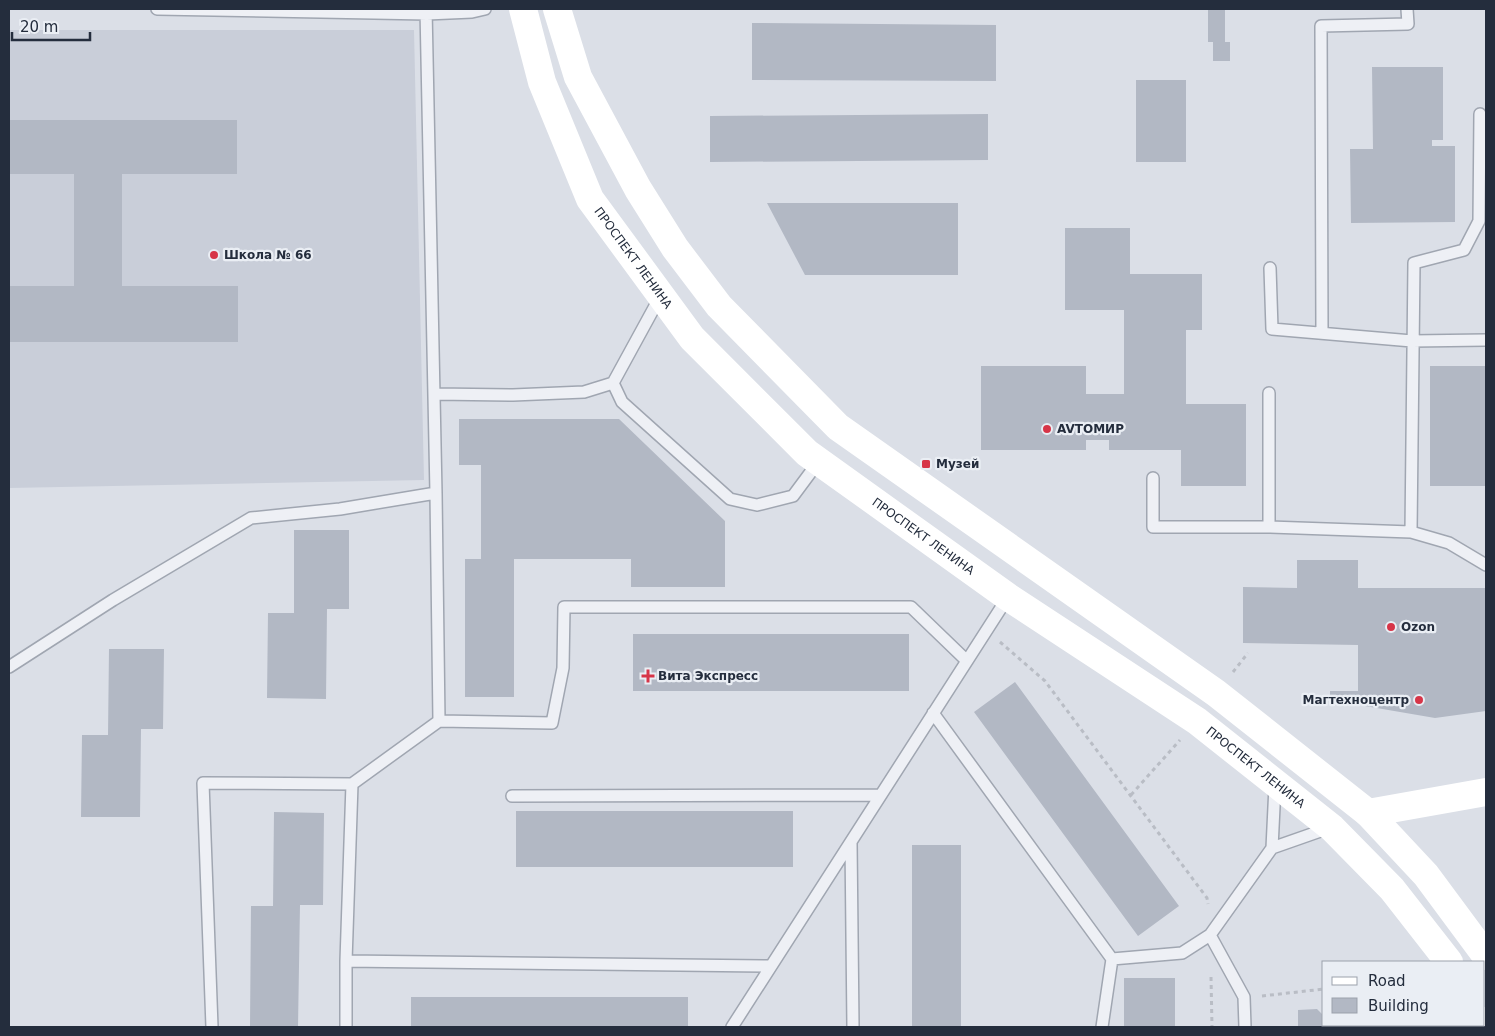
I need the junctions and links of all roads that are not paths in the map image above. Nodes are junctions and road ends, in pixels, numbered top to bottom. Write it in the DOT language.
graph roads {
  1 [pos="157,9"];
  2 [pos="485,9"];
  3 [pos="523,9"];
  4 [pos="557,9"];
  5 [pos="1407,9"];
  6 [pos="427,12"];
  7 [pos="1480,114"];
  8 [pos="1270,268"];
  9 [pos="660,298"];
  10 [pos="1322,332"];
  11 [pos="1486,340"];
  12 [pos="1412,341"];
  13 [pos="613,383"];
  14 [pos="1269,393"];
  15 [pos="435,394"];
  16 [pos="819,462"];
  17 [pos="1153,478"];
  18 [pos="436,493"];
  19 [pos="1269,527"];
  20 [pos="1411,532"];
  21 [pos="1486,565"];
  22 [pos="1008,597"];
  23 [pos="966,661"];
  24 [pos="9,667"];
  25 [pos="933,714"];
  26 [pos="439,721"];
  27 [pos="352,784"];
  28 [pos="1276,784"];
  29 [pos="1486,792"];
  30 [pos="881,795"];
  31 [pos="512,796"];
  32 [pos="1368,813"];
  33 [pos="1332,828"];
  34 [pos="851,841"];
  35 [pos="1272,848"];
  36 [pos="1210,935"];
  37 [pos="1486,956"];
  38 [pos="1112,958"];
  39 [pos="346,961"];
  40 [pos="1448,961"];
  41 [pos="771,966"];
  42 [pos="212,1027"];
  43 [pos="346,1027"];
  44 [pos="732,1027"];
  45 [pos="853,1027"];
  46 [pos="1102,1027"];
  47 [pos="1245,1027"];
  1 -- 6 [label="lane"];
  2 -- 6 [label="lane"];
  3 -- 9 [label="main road, ПРОСПЕКТ ЛЕНИНА"];
  4 -- 32 [label="main road"];
  5 -- 10 [label="lane"];
  6 -- 15 [label="lane"];
  7 -- 12 [label="lane"];
  8 -- 10 [label="lane"];
  9 -- 13 [label="lane"];
  9 -- 16 [label="main road, ПРОСПЕКТ ЛЕНИНА"];
  10 -- 12 [label="lane"];
  11 -- 12 [label="lane"];
  12 -- 20 [label="lane"];
  13 -- 15 [label="lane"];
  13 -- 16 [label="lane"];
  14 -- 19 [label="lane"];
  15 -- 18 [label="lane"];
  16 -- 22 [label="main road, ПРОСПЕКТ ЛЕНИНА"];
  17 -- 19 [label="lane"];
  18 -- 24 [label="lane"];
  18 -- 26 [label="lane"];
  19 -- 20 [label="lane"];
  20 -- 21 [label="lane"];
  22 -- 23 [label="lane"];
  22 -- 28 [label="main road, ПРОСПЕКТ ЛЕНИНА"];
  23 -- 25 [label="lane"];
  23 -- 26 [label="lane"];
  25 -- 30 [label="lane"];
  25 -- 38 [label="lane"];
  26 -- 27 [label="lane"];
  27 -- 39 [label="lane"];
  27 -- 42 [label="lane"];
  28 -- 33 [label="main road, ПРОСПЕКТ ЛЕНИНА"];
  28 -- 35 [label="lane"];
  29 -- 32 [label="main road"];
  30 -- 31 [label="lane"];
  30 -- 34 [label="lane"];
  32 -- 37 [label="main road"];
  33 -- 35 [label="lane"];
  33 -- 40 [label="main road, ПРОСПЕКТ ЛЕНИНА"];
  34 -- 41 [label="lane"];
  34 -- 45 [label="lane"];
  35 -- 36 [label="lane"];
  36 -- 38 [label="lane"];
  36 -- 47 [label="lane"];
  38 -- 46 [label="lane"];
  39 -- 41 [label="lane"];
  39 -- 43 [label="lane"];
  41 -- 44 [label="lane"];
}
